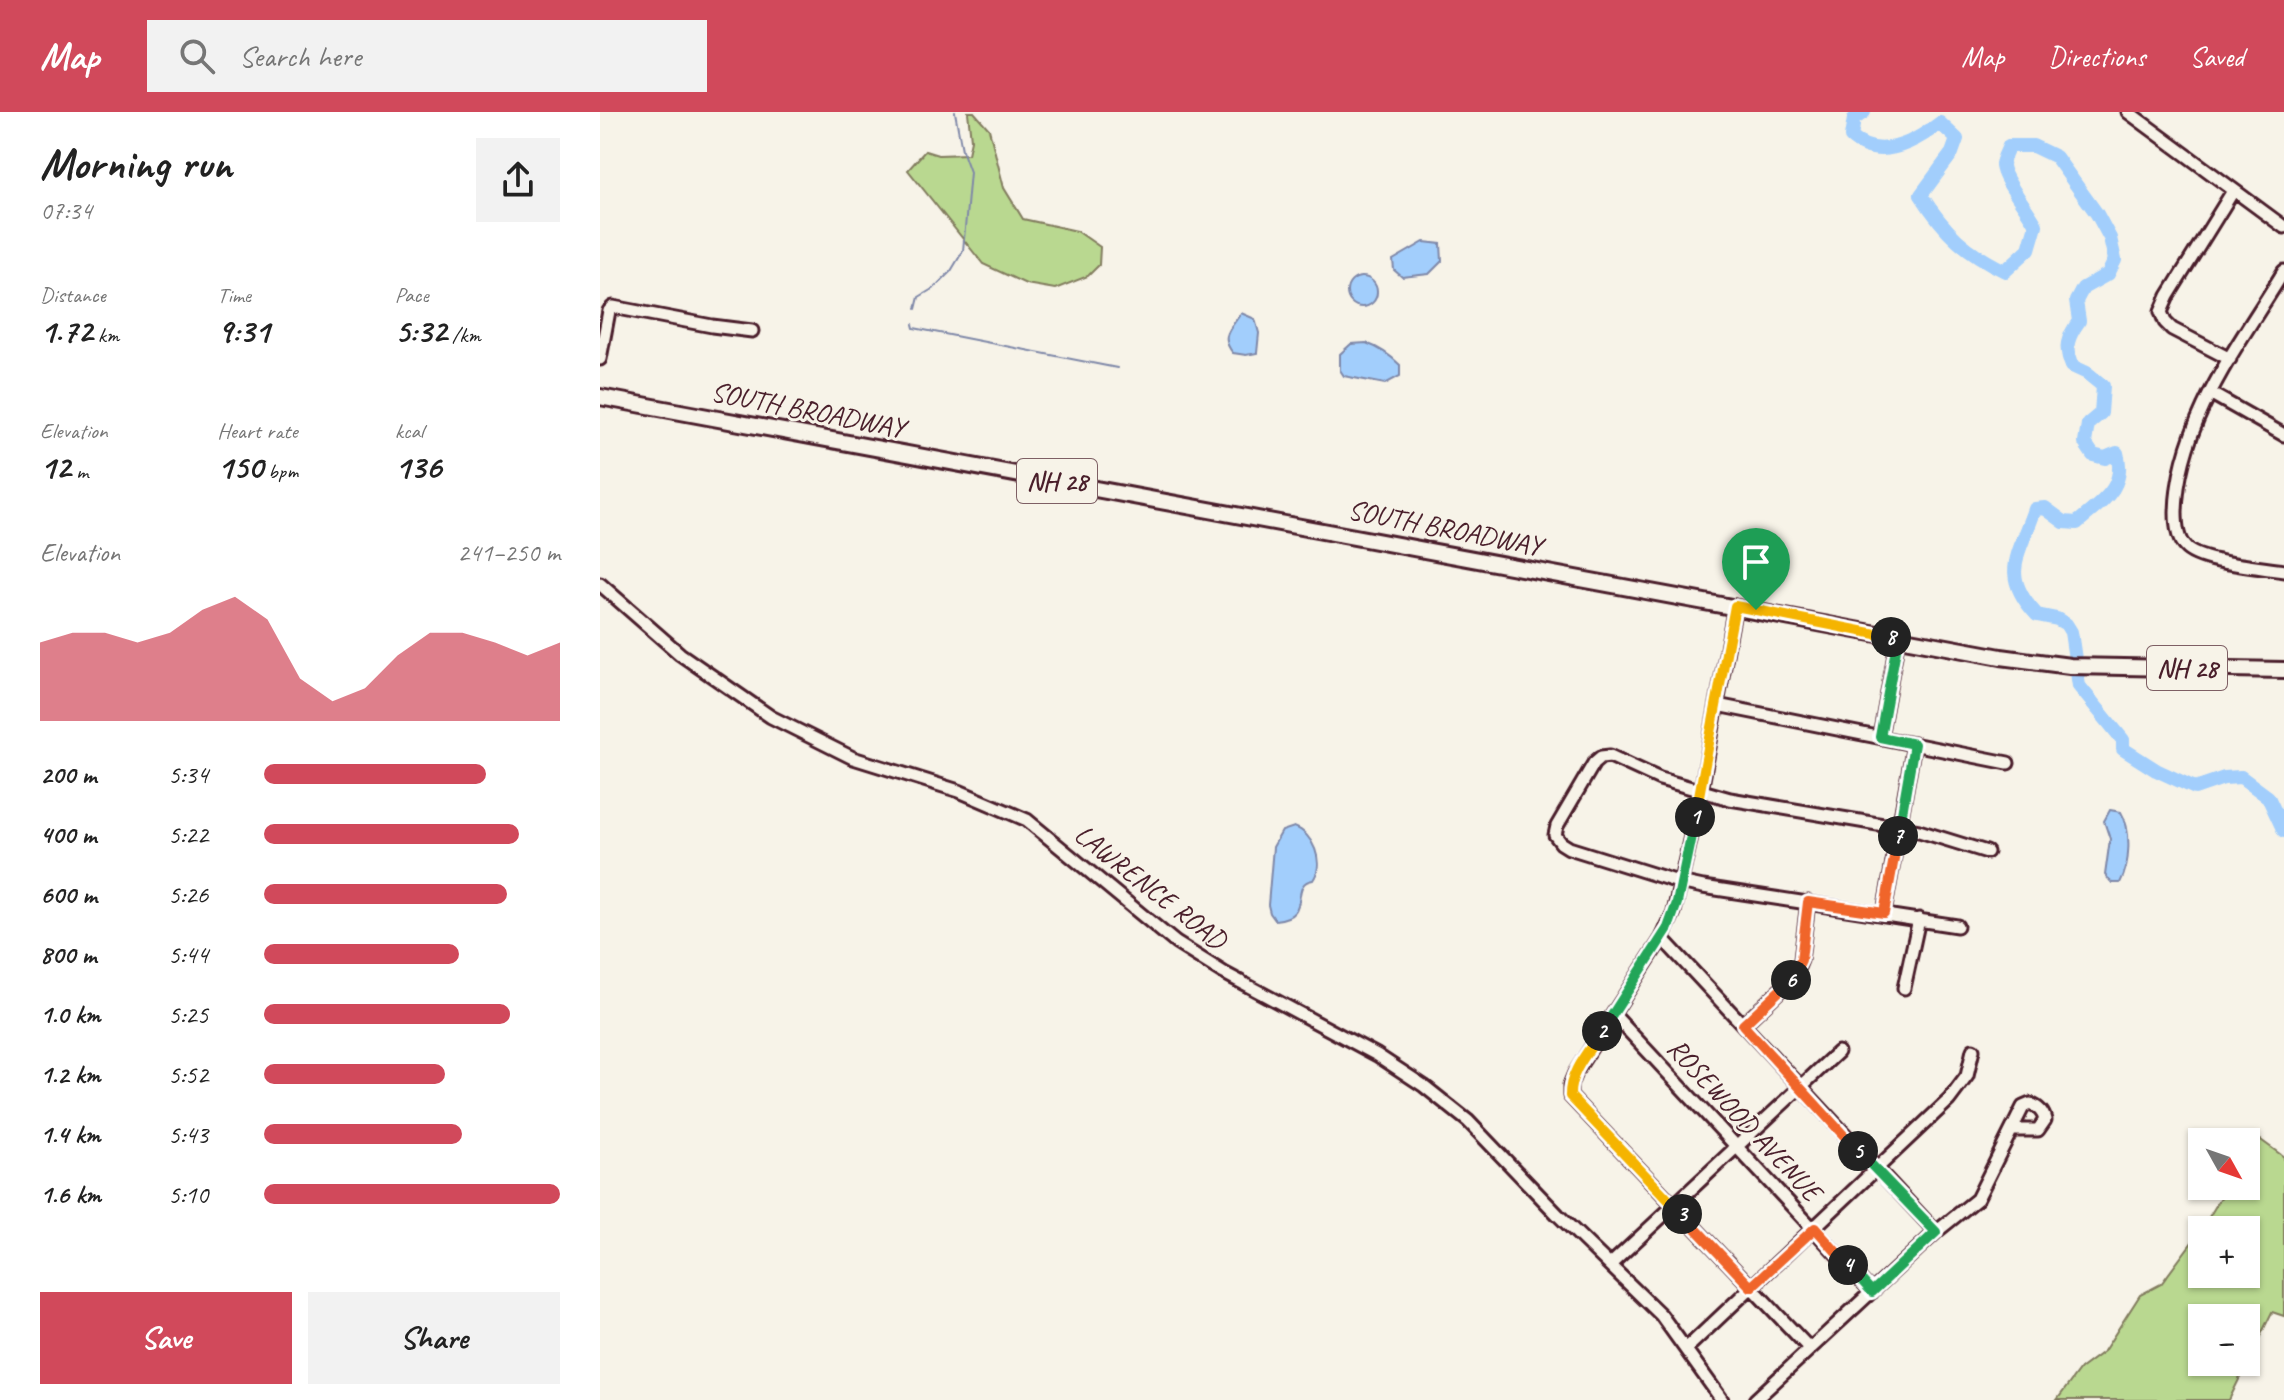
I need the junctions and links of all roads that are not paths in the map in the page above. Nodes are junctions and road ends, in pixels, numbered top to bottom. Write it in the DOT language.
graph roads {
  1 [pos="2128,112"];
  2 [pos="2233,191"];
  3 [pos="2284,227"];
  4 [pos="2284,271"];
  5 [pos="752,331"];
  6 [pos="600,359"];
  7 [pos="2230,359"];
  8 [pos="2210,393"];
  9 [pos="600,397"];
  10 [pos="2284,435"];
  11 [pos="2284,571"];
  12 [pos="600,584"];
  13 [pos="1735,606"];
  14 [pos="1898,638"];
  15 [pos="2284,670"];
  16 [pos="1717,705"];
  17 [pos="1880,737"];
  18 [pos="1914,744"];
  19 [pos="2008,763"];
  20 [pos="1701,791"];
  21 [pos="1900,829"];
  22 [pos="1987,852"];
  23 [pos="1682,882"];
  24 [pos="1808,902"];
  25 [pos="1884,913"];
  26 [pos="1919,919"];
  27 [pos="1957,926"];
  28 [pos="1662,938"];
  29 [pos="1904,988"];
  30 [pos="1613,1014"];
  31 [pos="1743,1025"];
  32 [pos="1973,1050"];
  33 [pos="1838,1052"];
  34 [pos="1799,1087"];
  35 [pos="2013,1130"];
  36 [pos="1736,1147"];
  37 [pos="1876,1170"];
  38 [pos="1674,1205"];
  39 [pos="1815,1228"];
  40 [pos="1936,1232"];
  41 [pos="1610,1265"];
  42 [pos="1751,1287"];
  43 [pos="1872,1292"];
  44 [pos="1687,1348"];
  45 [pos="1810,1349"];
  46 [pos="1722,1400"];
  47 [pos="1755,1400"];
  1 -- 2 [label="street"];
  2 -- 3 [label="street"];
  2 -- 7 [label="street"];
  4 -- 7 [label="street"];
  5 -- 6 [label="street"];
  7 -- 8 [label="street"];
  8 -- 10 [label="street"];
  8 -- 11 [label="street"];
  9 -- 13 [label="main road, SOUTH BROADWAY / NH 28"];
  12 -- 41 [label="street, LAWRENCE ROAD"];
  13 -- 14 [label="main road, SOUTH BROADWAY / NH 28"];
  13 -- 16 [label="street"];
  14 -- 15 [label="main road, SOUTH BROADWAY / NH 28"];
  14 -- 17 [label="street"];
  16 -- 17 [label="street"];
  16 -- 20 [label="street"];
  17 -- 18 [label="street"];
  18 -- 19 [label="street"];
  18 -- 21 [label="street"];
  20 -- 21 [label="street"];
  20 -- 23 [label="street"];
  20 -- 23 [label="street"];
  21 -- 22 [label="street"];
  21 -- 25 [label="street"];
  23 -- 24 [label="street"];
  23 -- 28 [label="street"];
  24 -- 25 [label="street"];
  24 -- 31 [label="street"];
  25 -- 26 [label="street"];
  26 -- 27 [label="street"];
  26 -- 29 [label="street"];
  28 -- 30 [label="street"];
  28 -- 31 [label="street"];
  30 -- 36 [label="street, ROSEWOOD AVENUE"];
  30 -- 38 [label="street"];
  31 -- 34 [label="street"];
  32 -- 37 [label="street"];
  33 -- 34 [label="street"];
  34 -- 36 [label="street"];
  34 -- 37 [label="street"];
  35 -- 40 [label="street"];
  36 -- 38 [label="street"];
  36 -- 39 [label="street, ROSEWOOD AVENUE"];
  37 -- 39 [label="street"];
  37 -- 40 [label="street"];
  38 -- 41 [label="street"];
  38 -- 42 [label="street"];
  39 -- 42 [label="street"];
  39 -- 43 [label="street, ROSEWOOD AVENUE"];
  40 -- 43 [label="street"];
  41 -- 44 [label="street, LAWRENCE ROAD"];
  42 -- 44 [label="street"];
  42 -- 45 [label="street"];
  43 -- 45 [label="street"];
  44 -- 46 [label="street, LAWRENCE ROAD"];
  45 -- 47 [label="street"];
}
